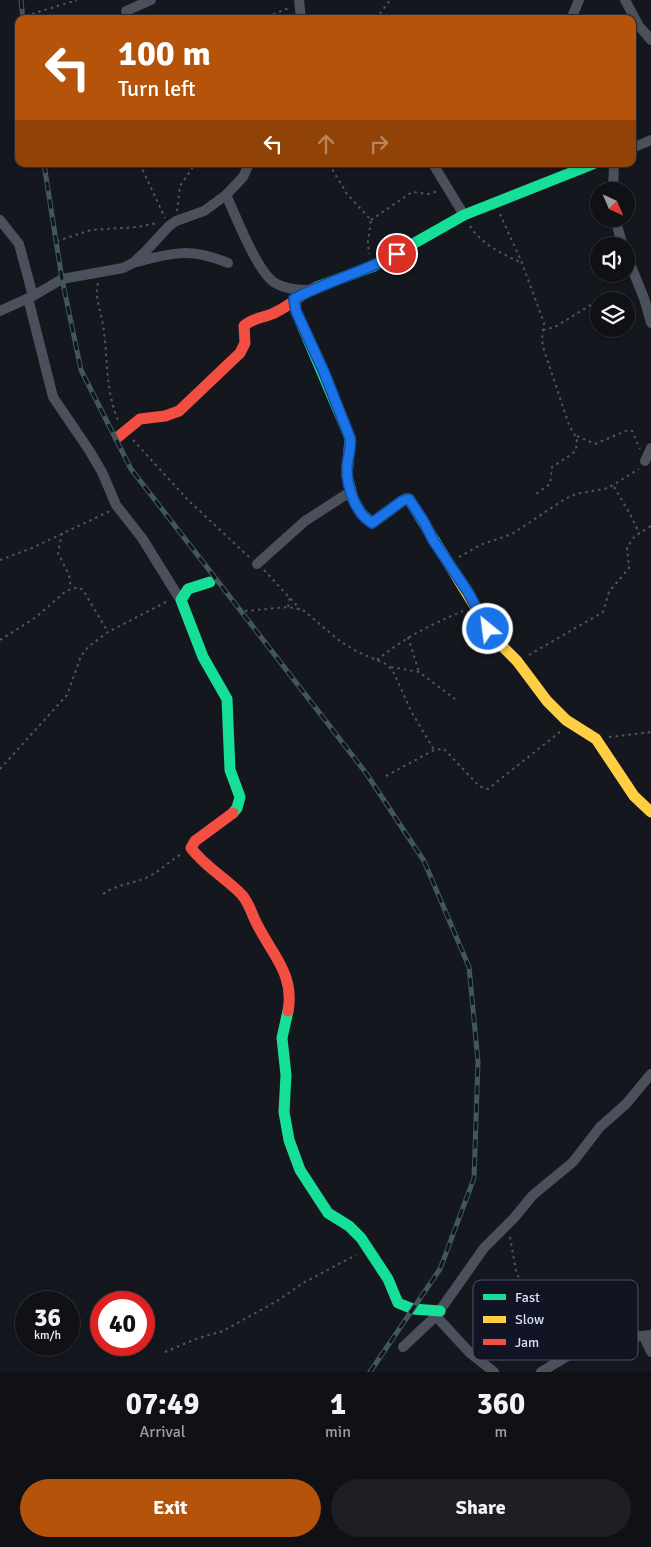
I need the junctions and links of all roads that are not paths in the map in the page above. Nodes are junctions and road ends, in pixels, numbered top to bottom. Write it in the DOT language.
graph roads {
  1 [pos="151,0"];
  2 [pos="579,0"];
  3 [pos="625,0"];
  4 [pos="300,2"];
  5 [pos="126,11"];
  6 [pos="301,15"];
  7 [pos="573,15"];
  8 [pos="633,15"];
  9 [pos="636,20"];
  10 [pos="651,40"];
  11 [pos="651,140"];
  12 [pos="636,146"];
  13 [pos="248,167"];
  14 [pos="435,167"];
  15 [pos="585,167"];
  16 [pos="614,167"];
  17 [pos="613,182"];
  18 [pos="226,195"];
  19 [pos="464,215"];
  20 [pos="0,220"];
  21 [pos="133,263"];
  22 [pos="228,263"];
  23 [pos="635,276"];
  24 [pos="309,290"];
  25 [pos="30,297"];
  26 [pos="294,299"];
  27 [pos="0,311"];
  28 [pos="651,323"];
  29 [pos="121,434"];
  30 [pos="651,448"];
  31 [pos="645,461"];
  32 [pos="350,492"];
  33 [pos="257,564"];
  34 [pos="210,582"];
  35 [pos="178,596"];
  36 [pos="651,812"];
  37 [pos="651,1074"];
  38 [pos="438,1313"];
  39 [pos="647,1336"];
  40 [pos="403,1347"];
  41 [pos="651,1352"];
  42 [pos="473,1355"];
  43 [pos="479,1360"];
  44 [pos="561,1360"];
  45 [pos="543,1371"];
  46 [pos="494,1372"];
  1 -- 5 [label="street"];
  2 -- 7 [label="street"];
  3 -- 8 [label="street"];
  4 -- 6 [label="street"];
  9 -- 10 [label="street"];
  11 -- 12 [label="street"];
  13 -- 18 [label="street"];
  14 -- 19 [label="street"];
  15 -- 19 [label="street"];
  16 -- 17 [label="street"];
  18 -- 21 [label="street"];
  18 -- 24 [label="street"];
  19 -- 24 [label="street"];
  20 -- 25 [label="street"];
  21 -- 22 [label="street"];
  21 -- 25 [label="street"];
  23 -- 28 [label="street"];
  24 -- 26 [label="street"];
  25 -- 27 [label="street"];
  25 -- 35 [label="street"];
  26 -- 29 [label="street"];
  26 -- 32 [label="street"];
  30 -- 31 [label="street"];
  32 -- 33 [label="street"];
  32 -- 36 [label="street"];
  34 -- 38 [label="street"];
  37 -- 38 [label="street"];
  38 -- 40 [label="street"];
  38 -- 42 [label="street"];
  39 -- 41 [label="street"];
  43 -- 46 [label="street"];
  44 -- 45 [label="street"];
}
